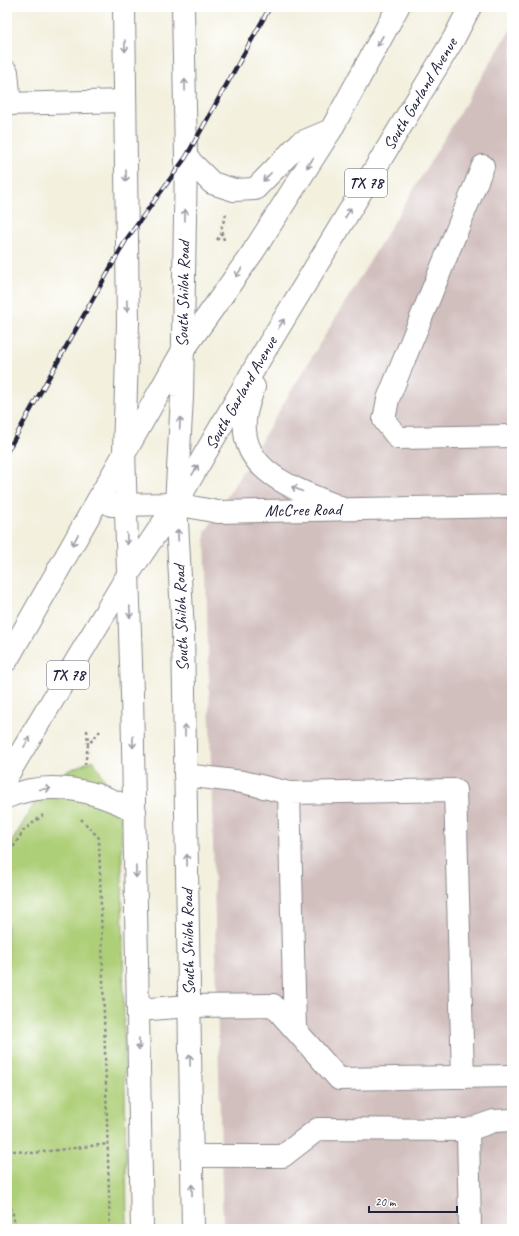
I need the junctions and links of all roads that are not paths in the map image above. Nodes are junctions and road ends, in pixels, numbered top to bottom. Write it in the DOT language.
graph roads {
  1 [pos="124,7"];
  2 [pos="183,7"];
  3 [pos="398,7"];
  4 [pos="470,7"];
  5 [pos="478,7"];
  6 [pos="453,40"];
  7 [pos="7,72"];
  8 [pos="125,101"];
  9 [pos="8,104"];
  10 [pos="331,130"];
  11 [pos="186,157"];
  12 [pos="483,166"];
  13 [pos="182,352"];
  14 [pos="261,357"];
  15 [pos="512,436"];
  16 [pos="124,452"];
  17 [pos="176,504"];
  18 [pos="125,505"];
  19 [pos="94,506"];
  20 [pos="512,506"];
  21 [pos="346,510"];
  22 [pos="129,573"];
  23 [pos="7,660"];
  24 [pos="185,775"];
  25 [pos="7,776"];
  26 [pos="289,793"];
  27 [pos="7,797"];
  28 [pos="135,811"];
  29 [pos="189,1006"];
  30 [pos="138,1010"];
  31 [pos="295,1029"];
  32 [pos="512,1076"];
  33 [pos="463,1077"];
  34 [pos="512,1120"];
  35 [pos="468,1130"];
  36 [pos="192,1156"];
  37 [pos="142,1229"];
  38 [pos="193,1229"];
  39 [pos="470,1229"];
  1 -- 8 [label="main road, one-way"];
  11 -- 2 [label="main road, South Shiloh Road, one-way"];
  3 -- 10 [label="main road, one-way"];
  4 -- 6 [label="main road, South Garland Avenue / TX 78"];
  5 -- 6 [label="main road"];
  14 -- 6 [label="main road, South Garland Avenue / TX 78, one-way"];
  7 -- 9 [label="main road"];
  8 -- 9 [label="main road"];
  8 -- 16 [label="main road, one-way"];
  10 -- 11 [label="main road, one-way"];
  10 -- 13 [label="main road, one-way"];
  13 -- 11 [label="main road, South Shiloh Road, one-way"];
  12 -- 15 [label="main road"];
  13 -- 16 [label="main road"];
  17 -- 13 [label="main road, South Shiloh Road, one-way"];
  17 -- 14 [label="main road, South Garland Avenue / TX 78, one-way"];
  21 -- 14 [label="main road, one-way"];
  16 -- 18 [label="main road"];
  16 -- 19 [label="main road"];
  17 -- 18 [label="main road, McCree Road"];
  17 -- 21 [label="main road, McCree Road"];
  17 -- 22 [label="main road, South Garland Avenue / TX 78"];
  24 -- 17 [label="main road, South Shiloh Road, one-way"];
  18 -- 19 [label="main road, McCree Road"];
  18 -- 22 [label="main road, one-way"];
  19 -- 23 [label="main road, one-way"];
  20 -- 21 [label="main road, McCree Road"];
  25 -- 22 [label="main road, South Garland Avenue / TX 78, one-way"];
  22 -- 28 [label="main road, one-way"];
  24 -- 26 [label="main road"];
  29 -- 24 [label="main road, South Shiloh Road, one-way"];
  26 -- 31 [label="main road"];
  26 -- 33 [label="main road"];
  27 -- 28 [label="main road, one-way"];
  28 -- 30 [label="main road, one-way"];
  29 -- 30 [label="main road"];
  29 -- 31 [label="main road"];
  36 -- 29 [label="main road, South Shiloh Road, one-way"];
  30 -- 37 [label="main road, one-way"];
  31 -- 33 [label="main road"];
  32 -- 33 [label="main road"];
  34 -- 35 [label="main road"];
  35 -- 36 [label="main road"];
  35 -- 39 [label="main road"];
  38 -- 36 [label="main road, South Shiloh Road, one-way"];
}
